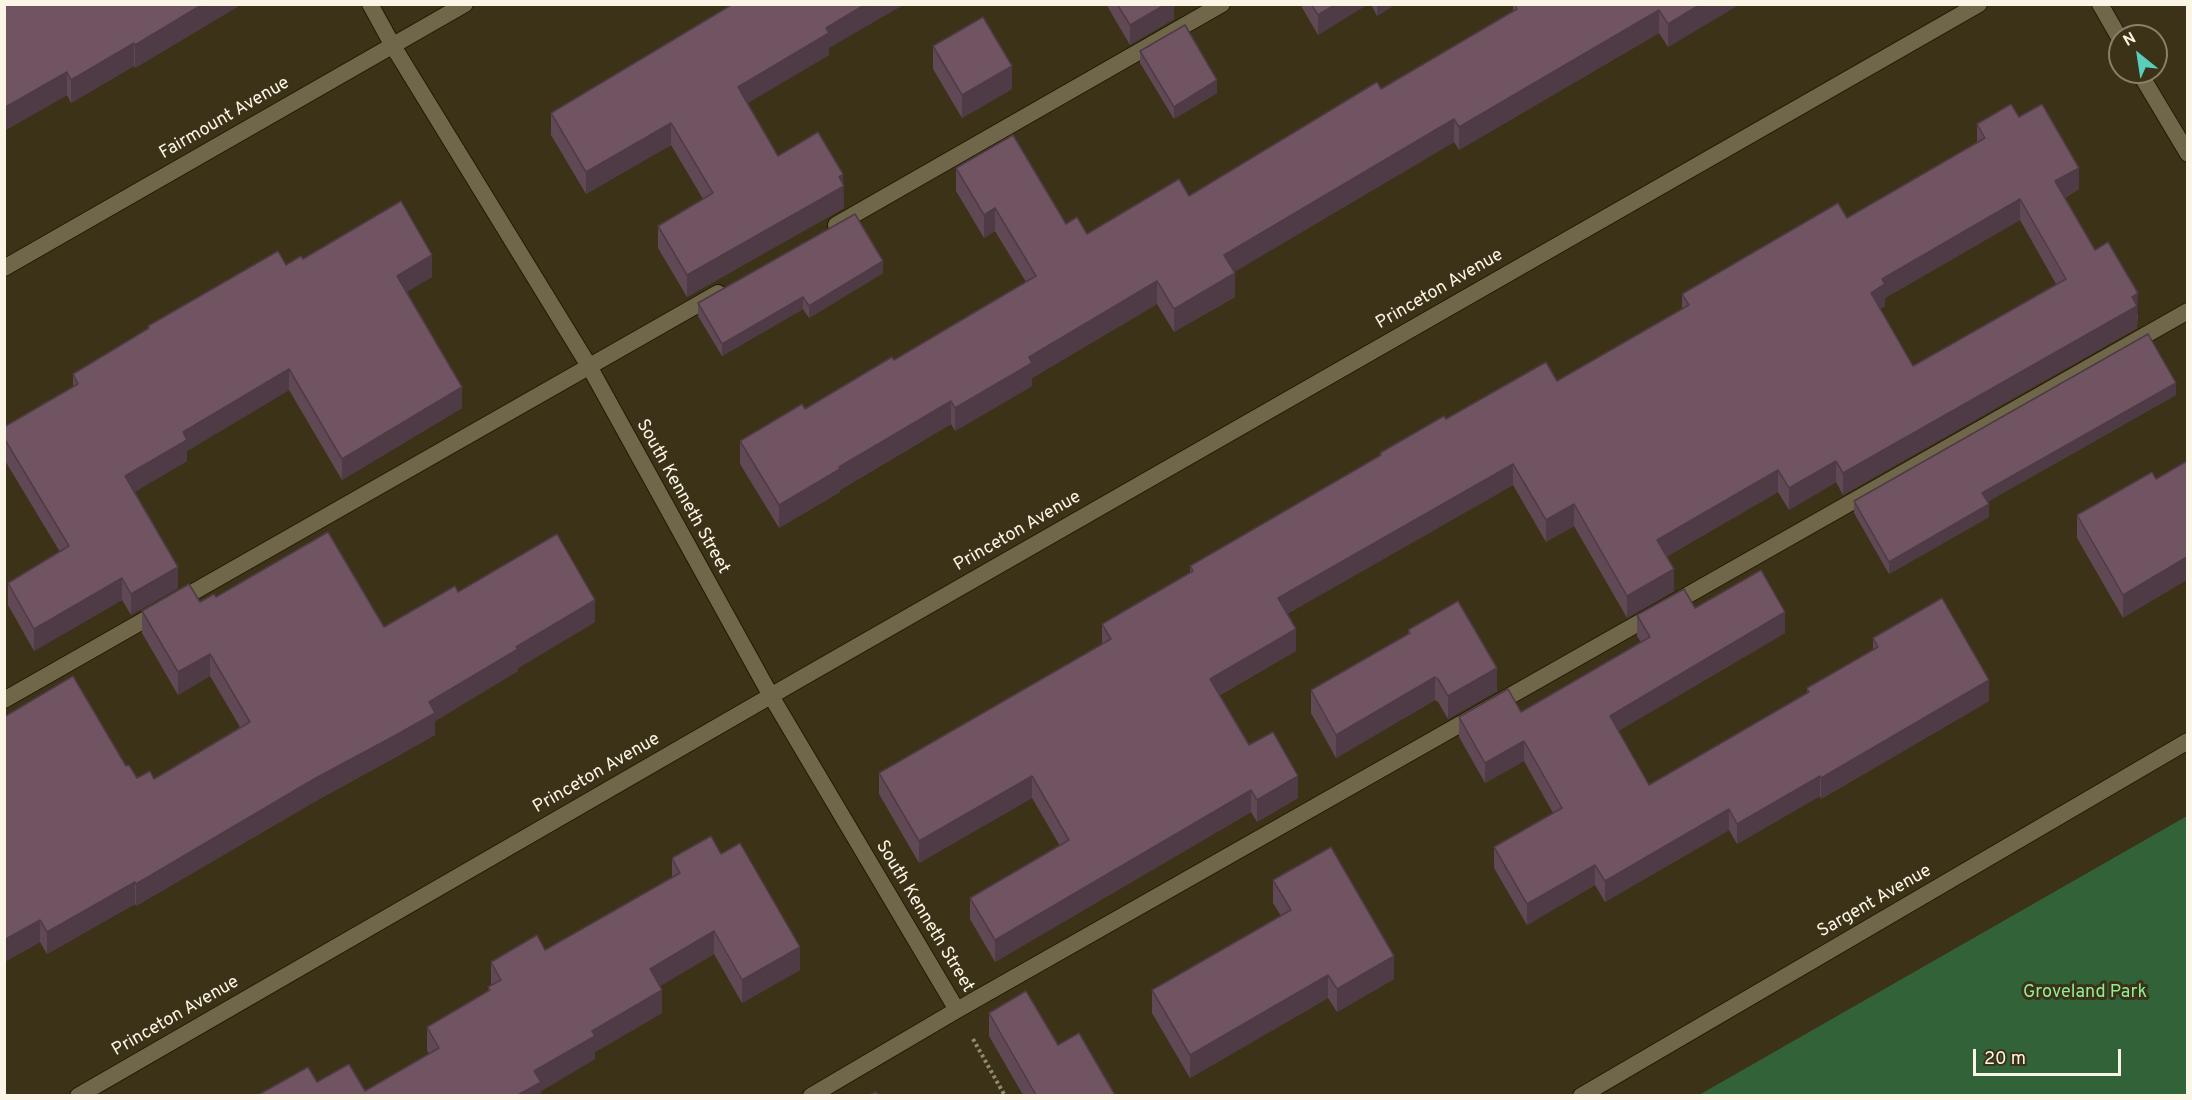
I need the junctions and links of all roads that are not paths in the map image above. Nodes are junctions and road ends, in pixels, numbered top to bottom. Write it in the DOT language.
graph roads {
  1 [pos="370,4"];
  2 [pos="465,4"];
  3 [pos="1222,4"];
  4 [pos="1979,4"];
  5 [pos="2100,4"];
  6 [pos="2111,24"];
  7 [pos="393,46"];
  8 [pos="2146,84"];
  9 [pos="2187,154"];
  10 [pos="827,230"];
  11 [pos="4,268"];
  12 [pos="734,284"];
  13 [pos="2187,311"];
  14 [pos="589,366"];
  15 [pos="771,696"];
  16 [pos="4,700"];
  17 [pos="2187,741"];
  18 [pos="957,1010"];
  19 [pos="78,1095"];
  20 [pos="810,1095"];
  21 [pos="1581,1095"];
  1 -- 7 [label="street, South Kenneth Street"];
  2 -- 7 [label="street, Fairmount Avenue"];
  3 -- 10 [label="street"];
  4 -- 15 [label="street, Princeton Avenue"];
  5 -- 6 [label="street"];
  7 -- 11 [label="street, Fairmount Avenue"];
  7 -- 14 [label="street, South Kenneth Street"];
  8 -- 9 [label="street"];
  12 -- 14 [label="street"];
  13 -- 18 [label="street"];
  14 -- 15 [label="street, South Kenneth Street"];
  14 -- 16 [label="street"];
  15 -- 18 [label="street, South Kenneth Street"];
  15 -- 19 [label="street, Princeton Avenue"];
  17 -- 21 [label="street, Sargent Avenue"];
  18 -- 20 [label="street"];
}
